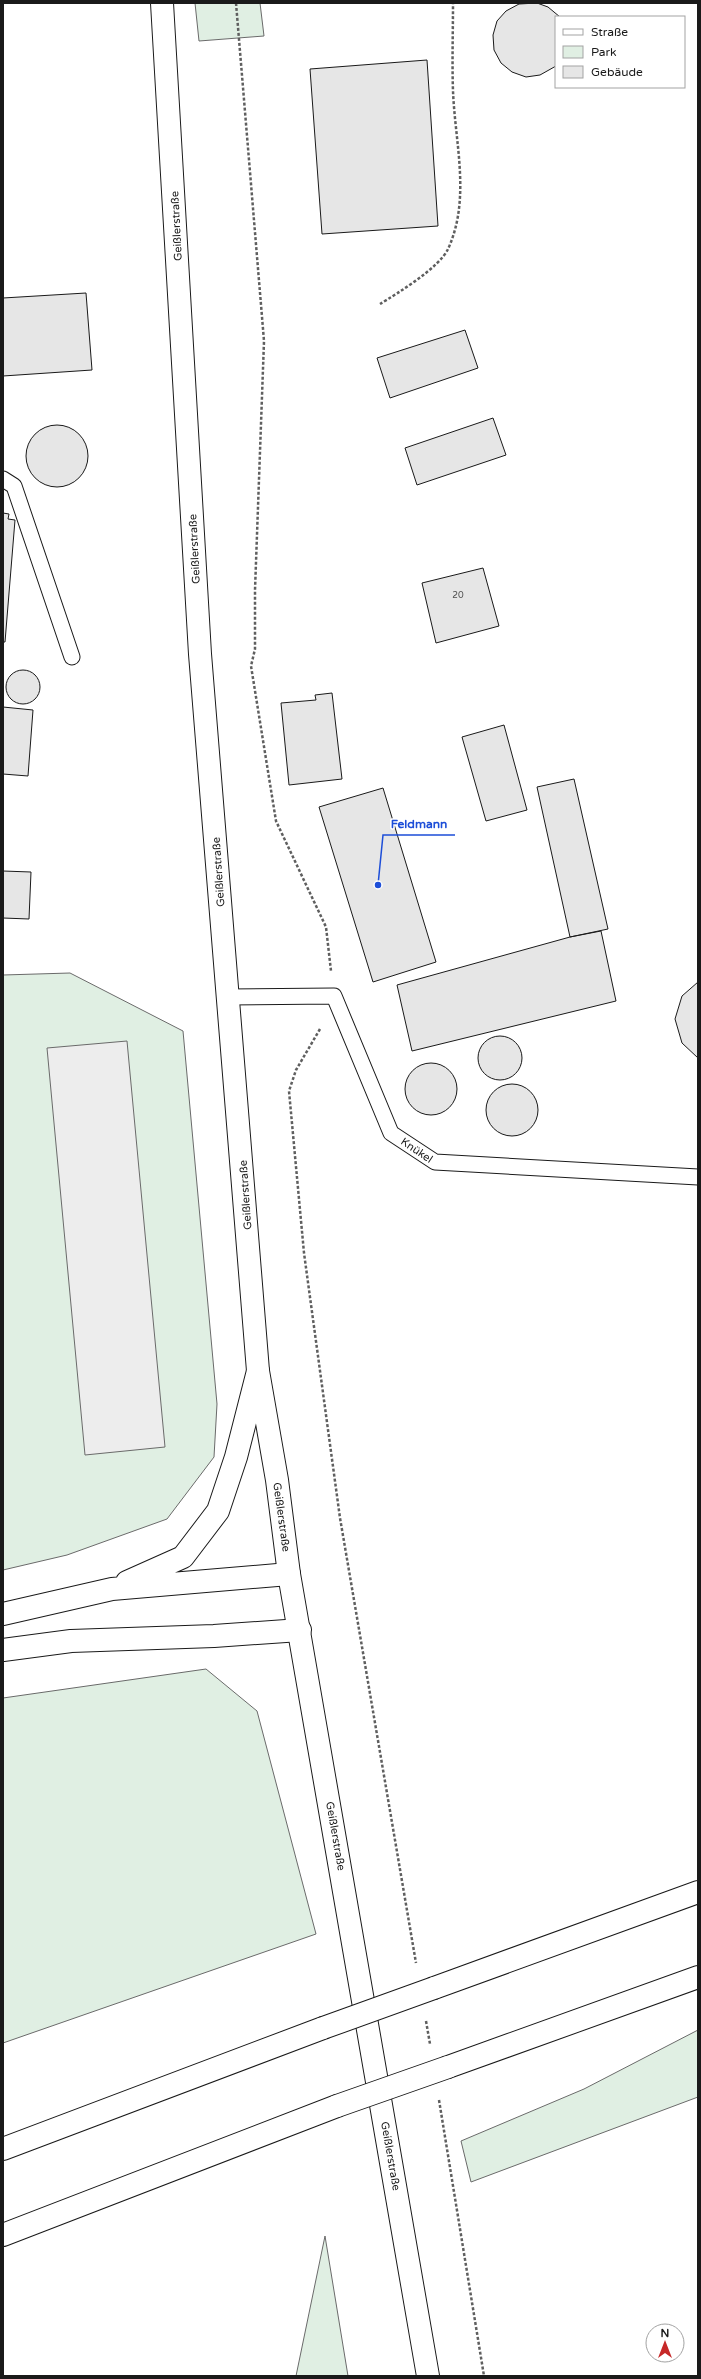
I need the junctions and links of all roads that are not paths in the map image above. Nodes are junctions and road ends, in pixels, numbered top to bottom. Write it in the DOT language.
graph roads {
  1 [pos="162,3"];
  2 [pos="3,479"];
  3 [pos="72,657"];
  4 [pos="228,997"];
  5 [pos="698,1177"];
  6 [pos="258,1371"];
  7 [pos="289,1574"];
  8 [pos="112,1589"];
  9 [pos="3,1614"];
  10 [pos="300,1630"];
  11 [pos="3,1650"];
  12 [pos="698,1892"];
  13 [pos="698,1977"];
  14 [pos="3,2149"];
  15 [pos="3,2235"];
  16 [pos="428,2376"];
  1 -- 4 [label="main road, Geißlerstraße"];
  2 -- 3 [label="lane"];
  4 -- 5 [label="lane, Knükel"];
  4 -- 6 [label="main road, Geißlerstraße"];
  6 -- 7 [label="main road, Geißlerstraße"];
  6 -- 8 [label="main road"];
  7 -- 8 [label="main road"];
  7 -- 10 [label="main road, Geißlerstraße"];
  8 -- 9 [label="main road"];
  10 -- 11 [label="main road"];
  10 -- 16 [label="main road, Geißlerstraße"];
  12 -- 14 [label="main road, bridge"];
  13 -- 15 [label="main road, bridge"];
}
